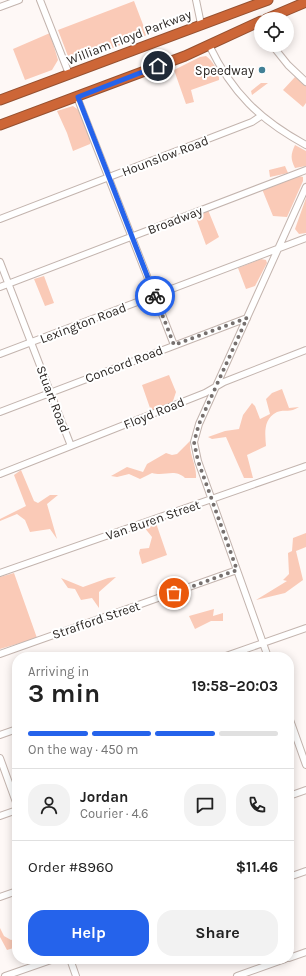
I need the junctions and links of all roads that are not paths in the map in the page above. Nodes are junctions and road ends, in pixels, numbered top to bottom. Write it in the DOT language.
graph roads {
  1 [pos="20,0"];
  2 [pos="40,0"];
  3 [pos="196,0"];
  4 [pos="268,0"];
  5 [pos="306,2"];
  6 [pos="252,3"];
  7 [pos="0,8"];
  8 [pos="284,12"];
  9 [pos="201,24"];
  10 [pos="254,25"];
  11 [pos="209,45"];
  12 [pos="277,52"];
  13 [pos="69,74"];
  14 [pos="306,82"];
  15 [pos="28,89"];
  16 [pos="78,97"];
  17 [pos="0,100"];
  18 [pos="0,106"];
  19 [pos="261,116"];
  20 [pos="0,125"];
  21 [pos="306,145"];
  22 [pos="306,170"];
  23 [pos="109,178"];
  24 [pos="306,187"];
  25 [pos="0,219"];
  26 [pos="132,236"];
  27 [pos="306,238"];
  28 [pos="279,248"];
  29 [pos="0,262"];
  30 [pos="8,284"];
  31 [pos="0,287"];
  32 [pos="155,296"];
  33 [pos="247,318"];
  34 [pos="31,342"];
  35 [pos="174,345"];
  36 [pos="306,350"];
  37 [pos="0,354"];
  38 [pos="216,387"];
  39 [pos="51,392"];
  40 [pos="0,412"];
  41 [pos="71,446"];
  42 [pos="306,466"];
  43 [pos="0,474"];
  44 [pos="212,499"];
  45 [pos="237,570"];
  46 [pos="0,573"];
  47 [pos="306,628"];
  48 [pos="263,643"];
  49 [pos="237,652"];
  50 [pos="266,652"];
  51 [pos="0,654"];
  52 [pos="12,731"];
  53 [pos="294,731"];
  54 [pos="0,735"];
  55 [pos="0,758"];
  56 [pos="306,765"];
  57 [pos="306,790"];
  58 [pos="12,791"];
  59 [pos="294,794"];
  60 [pos="12,812"];
  61 [pos="0,816"];
  62 [pos="306,871"];
  63 [pos="294,875"];
  64 [pos="12,893"];
  65 [pos="0,897"];
  66 [pos="306,952"];
  67 [pos="294,956"];
  68 [pos="40,964"];
  69 [pos="72,964"];
  70 [pos="272,964"];
  71 [pos="5,976"];
  72 [pos="76,976"];
  73 [pos="238,976"];
  1 -- 7 [label="street"];
  2 -- 13 [label="street"];
  3 -- 9 [label="street"];
  4 -- 6 [label="highway, William Floyd Parkway"];
  5 -- 8 [label="highway"];
  6 -- 9 [label="highway, William Floyd Parkway"];
  9 -- 13 [label="highway, William Floyd Parkway"];
  10 -- 11 [label="highway"];
  11 -- 16 [label="highway"];
  11 -- 19 [label="street"];
  12 -- 14 [label="street"];
  13 -- 15 [label="highway, William Floyd Parkway"];
  15 -- 17 [label="highway, William Floyd Parkway"];
  15 -- 18 [label="highway"];
  16 -- 20 [label="highway"];
  16 -- 23 [label="street"];
  19 -- 21 [label="street"];
  19 -- 23 [label="street, Hounslow Road"];
  22 -- 26 [label="street, Broadway"];
  23 -- 25 [label="street, Hounslow Road"];
  23 -- 26 [label="street"];
  24 -- 28 [label="street"];
  26 -- 30 [label="street, Broadway"];
  26 -- 32 [label="street"];
  27 -- 28 [label="street, Lexington Road"];
  28 -- 32 [label="street, Lexington Road"];
  28 -- 33 [label="street"];
  29 -- 30 [label="street, Stuart Road"];
  30 -- 31 [label="street, Broadway"];
  30 -- 34 [label="street, Stuart Road"];
  32 -- 34 [label="street, Lexington Road"];
  32 -- 35 [label="street"];
  33 -- 35 [label="street, Concord Road"];
  33 -- 38 [label="street"];
  34 -- 37 [label="street, Lexington Road"];
  34 -- 39 [label="street, Stuart Road"];
  35 -- 39 [label="street, Concord Road"];
  36 -- 38 [label="street, Floyd Road"];
  38 -- 41 [label="street, Floyd Road"];
  38 -- 44 [label="street"];
  39 -- 40 [label="street, Concord Road"];
  39 -- 41 [label="street, Stuart Road"];
  41 -- 43 [label="street, Floyd Road"];
  42 -- 44 [label="street, Van Buren Street"];
  44 -- 45 [label="street"];
  44 -- 46 [label="street, Van Buren Street"];
  45 -- 48 [label="street"];
  45 -- 51 [label="street, Strafford Street"];
  47 -- 48 [label="street"];
  48 -- 49 [label="street"];
  48 -- 50 [label="street"];
  52 -- 54 [label="street"];
  53 -- 56 [label="street"];
  55 -- 58 [label="street"];
  57 -- 59 [label="street"];
  60 -- 61 [label="street"];
  62 -- 63 [label="street"];
  64 -- 65 [label="street"];
  66 -- 67 [label="street"];
  68 -- 71 [label="street"];
  69 -- 72 [label="street"];
  70 -- 73 [label="street"];
}
